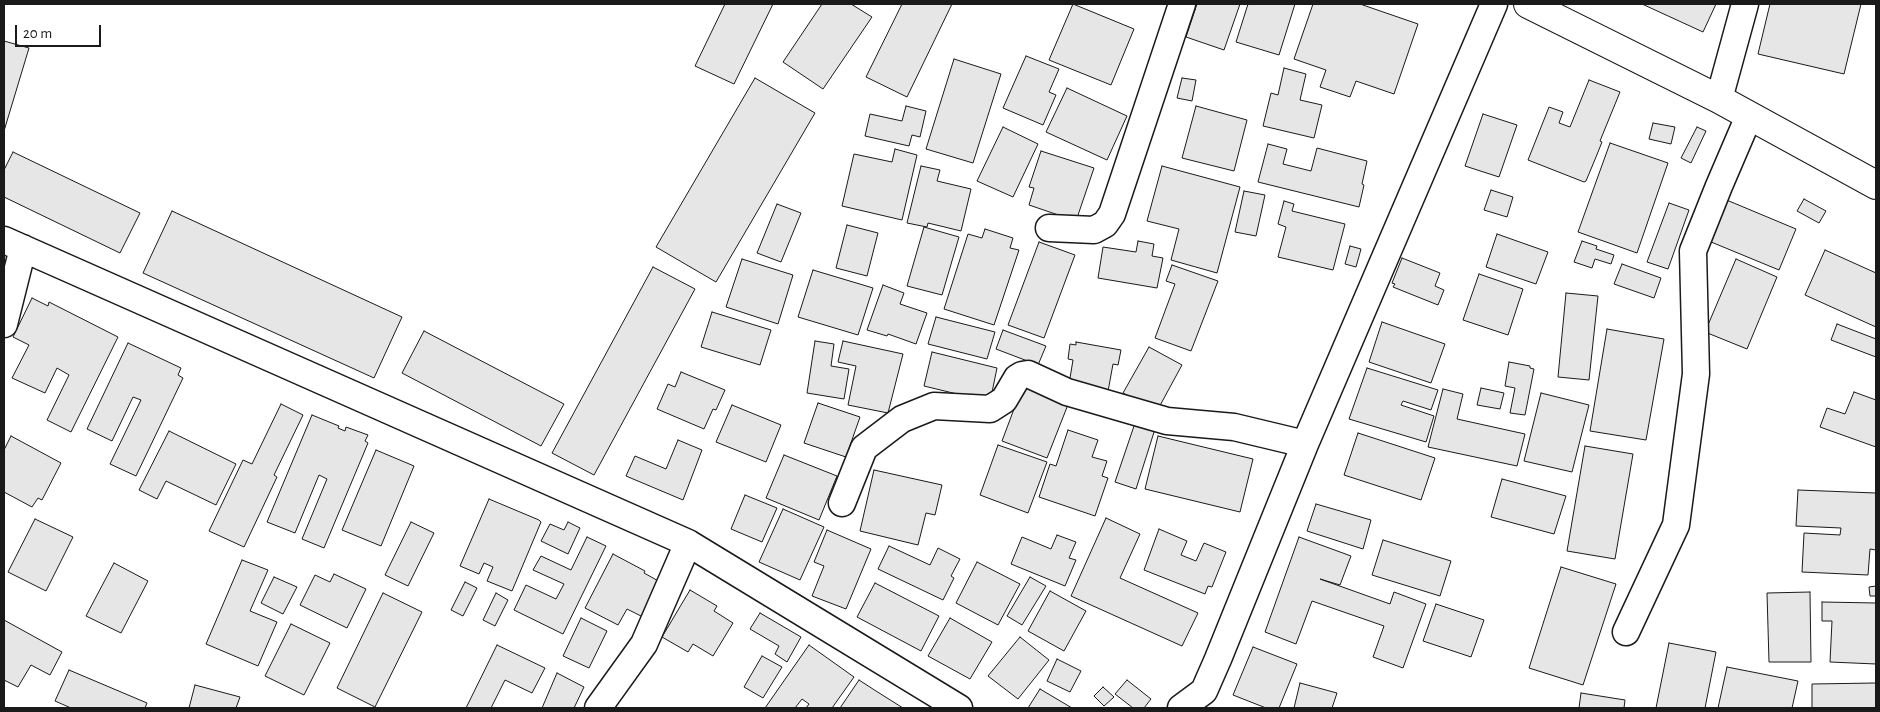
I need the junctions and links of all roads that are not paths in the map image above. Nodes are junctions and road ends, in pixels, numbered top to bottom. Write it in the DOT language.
graph roads {
  1 [pos="1182,4"];
  2 [pos="1494,4"];
  3 [pos="1528,4"];
  4 [pos="1745,4"];
  5 [pos="1719,99"];
  6 [pos="1749,116"];
  7 [pos="1876,185"];
  8 [pos="1049,228"];
  9 [pos="13,244"];
  10 [pos="4,324"];
  11 [pos="1305,444"];
  12 [pos="842,503"];
  13 [pos="688,543"];
  14 [pos="1626,632"];
  15 [pos="1211,700"];
  16 [pos="598,708"];
  17 [pos="959,708"];
  18 [pos="1181,708"];
  1 -- 8 [label="street"];
  2 -- 11 [label="street"];
  3 -- 5 [label="main road"];
  4 -- 5 [label="street"];
  5 -- 6 [label="main road"];
  6 -- 7 [label="main road"];
  6 -- 14 [label="street"];
  9 -- 10 [label="street"];
  9 -- 13 [label="street"];
  11 -- 12 [label="street"];
  11 -- 15 [label="street"];
  13 -- 16 [label="street"];
  13 -- 17 [label="street"];
  15 -- 18 [label="street"];
}
